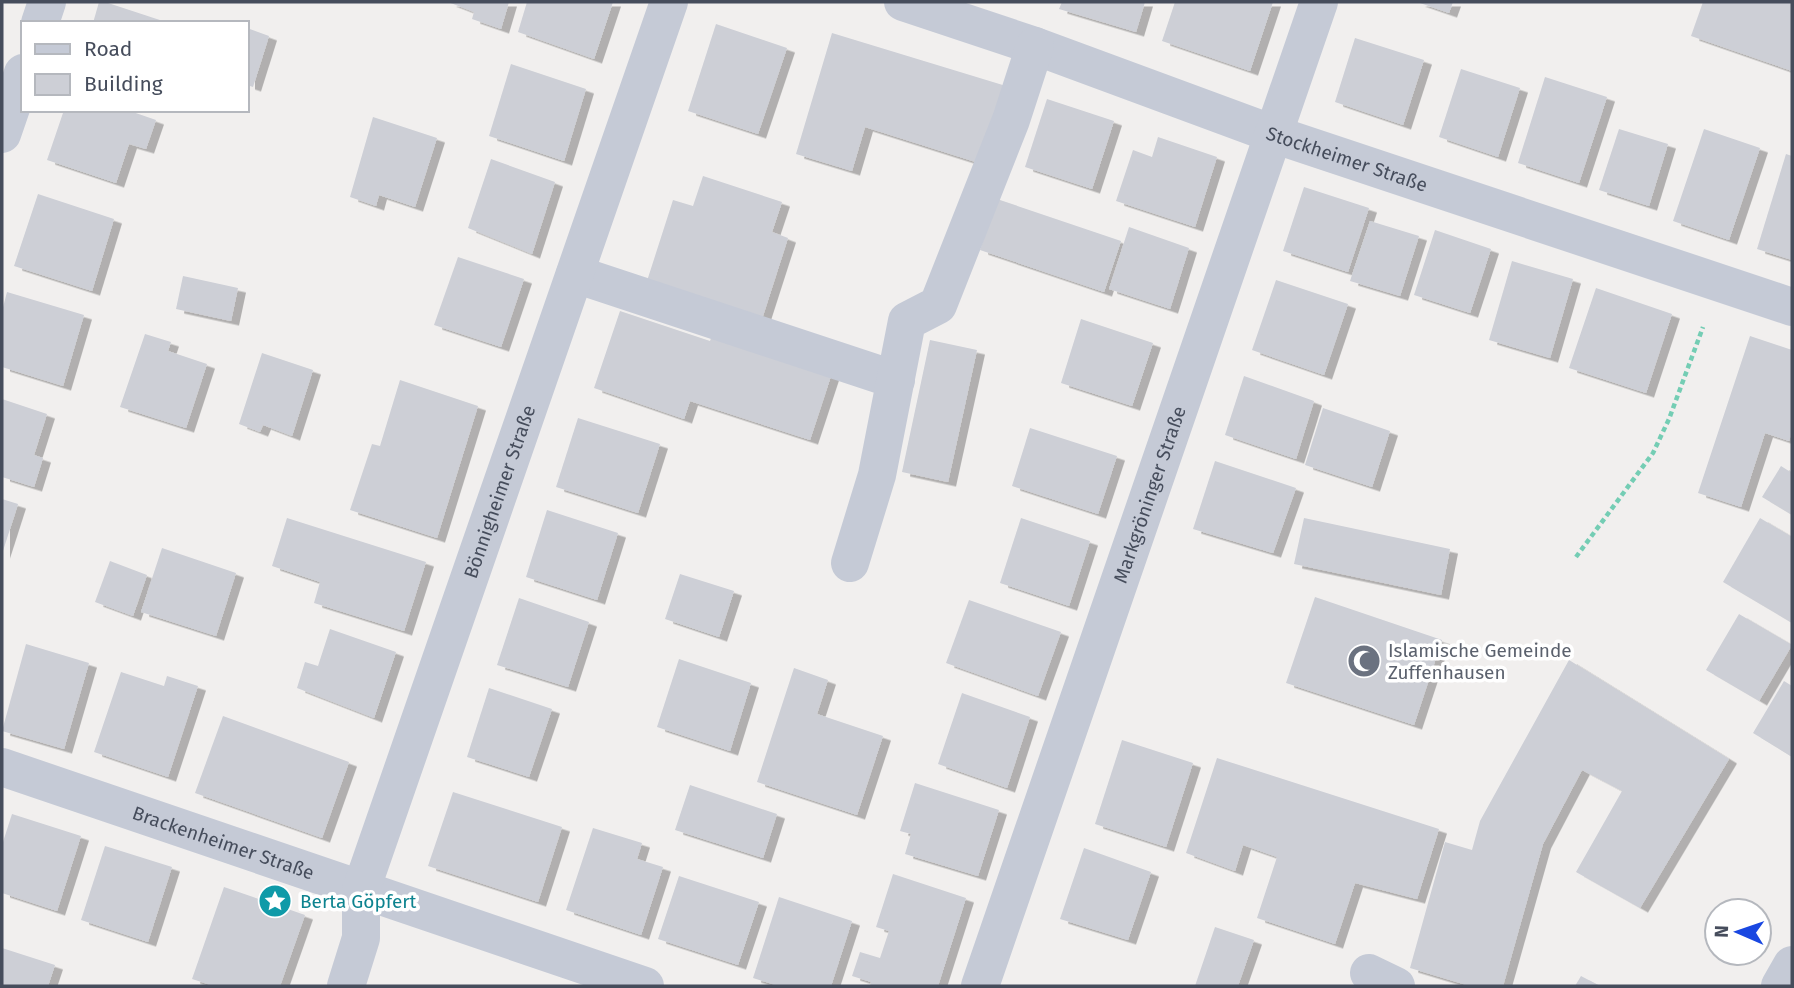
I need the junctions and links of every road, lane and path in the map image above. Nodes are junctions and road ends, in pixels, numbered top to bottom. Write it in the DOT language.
graph roads {
  1 [pos="47,2"];
  2 [pos="669,2"];
  3 [pos="903,2"];
  4 [pos="1319,2"];
  5 [pos="41,21"];
  6 [pos="1035,46"];
  7 [pos="21,79"];
  8 [pos="2,134"];
  9 [pos="1273,134"];
  10 [pos="575,274"];
  11 [pos="1720,283"];
  12 [pos="1792,307"];
  13 [pos="896,380"];
  14 [pos="1576,557"];
  15 [pos="850,563"];
  16 [pos="2,767"];
  17 [pos="361,890"];
  18 [pos="1792,965"];
  19 [pos="346,986"];
  20 [pos="645,986"];
  21 [pos="980,986"];
  22 [pos="1780,986"];
  1 -- 5 [label="street"];
  2 -- 10 [label="street, Bönnigheimer Straße"];
  3 -- 6 [label="street, Stockheimer Straße"];
  4 -- 9 [label="street, Markgröninger Straße"];
  6 -- 9 [label="street, Stockheimer Straße"];
  6 -- 13 [label="street"];
  7 -- 8 [label="street"];
  9 -- 11 [label="street, Stockheimer Straße"];
  9 -- 21 [label="street, Markgröninger Straße"];
  10 -- 13 [label="street"];
  10 -- 17 [label="street, Bönnigheimer Straße"];
  11 -- 12 [label="street, Stockheimer Straße"];
  11 -- 14 [label="path"];
  13 -- 15 [label="street"];
  16 -- 17 [label="street, Brackenheimer Straße"];
  17 -- 19 [label="street, Bönnigheimer Straße"];
  17 -- 20 [label="street, Brackenheimer Straße"];
  18 -- 22 [label="street"];
}
